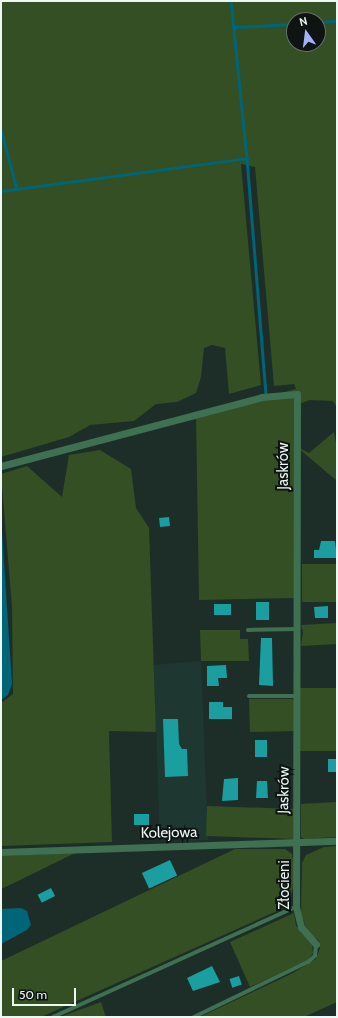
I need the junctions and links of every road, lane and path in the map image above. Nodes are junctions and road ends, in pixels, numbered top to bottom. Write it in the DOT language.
graph roads {
  1 [pos="1,466"];
  2 [pos="298,629"];
  3 [pos="248,630"];
  4 [pos="249,696"];
  5 [pos="298,696"];
  6 [pos="337,841"];
  7 [pos="297,844"];
  8 [pos="1,852"];
  9 [pos="296,907"];
  10 [pos="316,944"];
  11 [pos="52,1017"];
  12 [pos="194,1017"];
  1 -- 2 [label="street, Jaskrów"];
  2 -- 3 [label="lane"];
  2 -- 5 [label="street, Jaskrów"];
  4 -- 5 [label="lane"];
  5 -- 7 [label="street, Jaskrów"];
  6 -- 7 [label="street, Kolejowa"];
  7 -- 8 [label="street, Kolejowa"];
  7 -- 9 [label="street, Złocieni"];
  9 -- 10 [label="street, Złocieni"];
  9 -- 11 [label="lane"];
  10 -- 12 [label="lane"];
}
